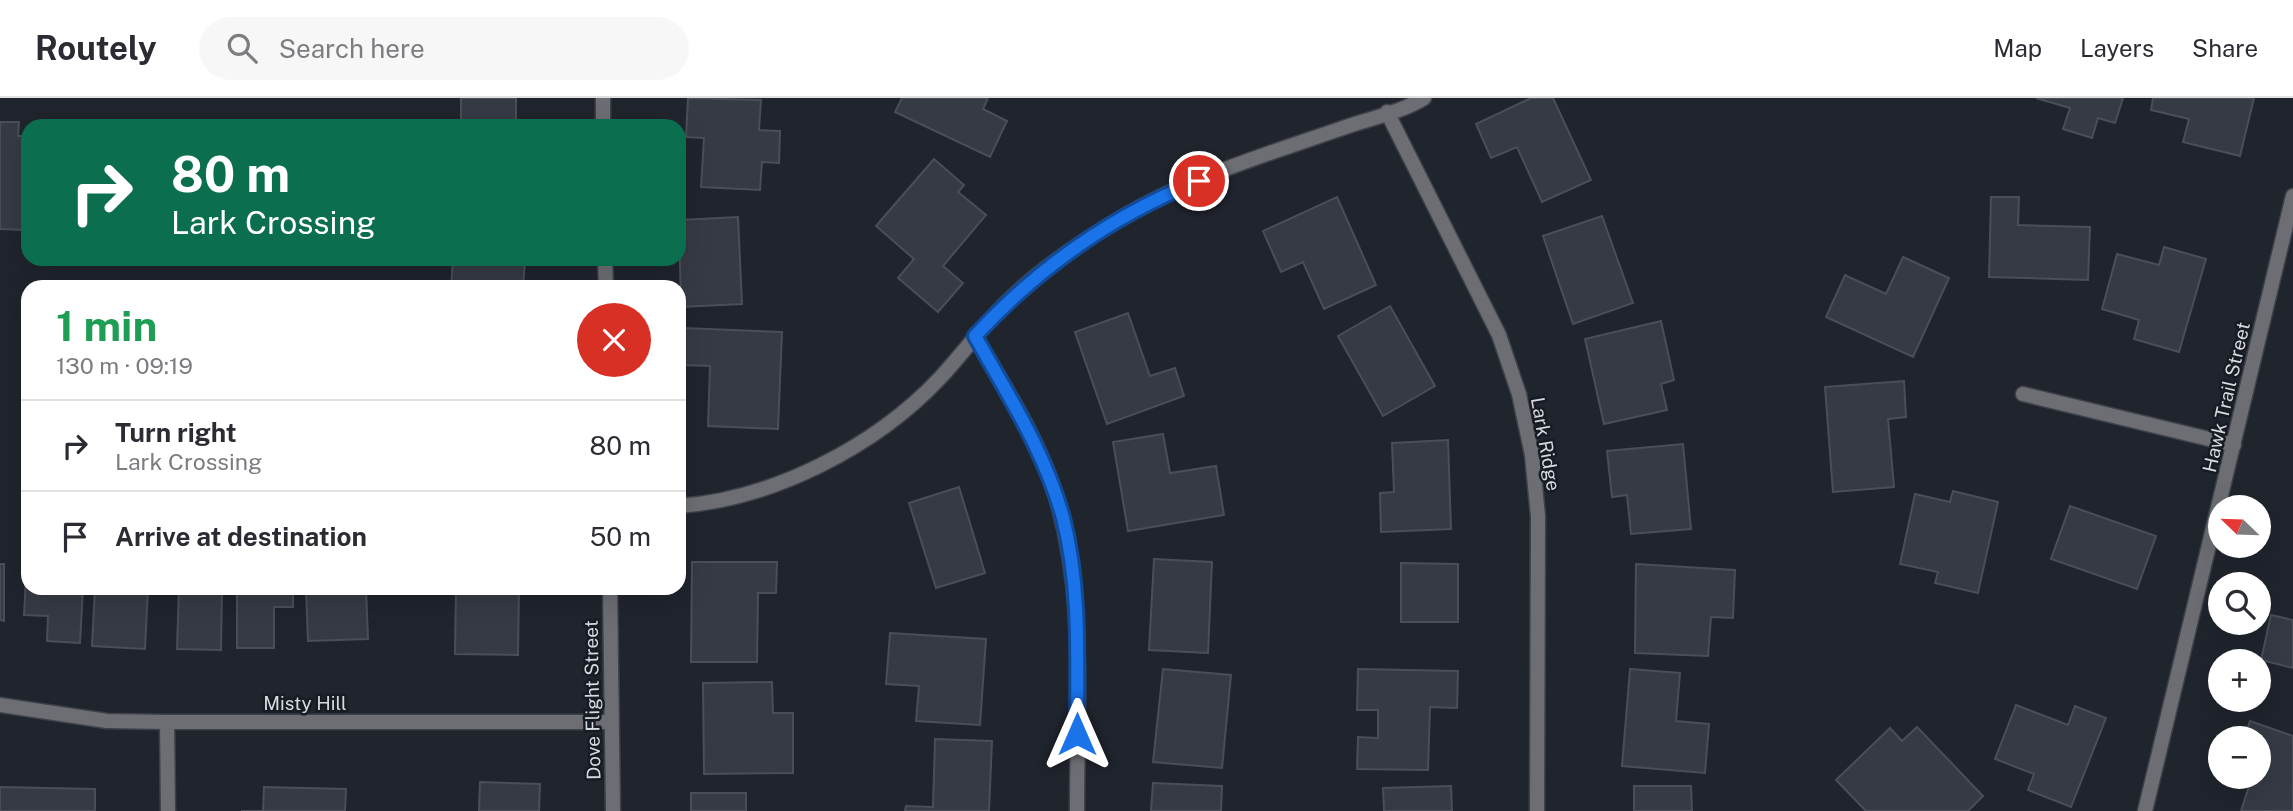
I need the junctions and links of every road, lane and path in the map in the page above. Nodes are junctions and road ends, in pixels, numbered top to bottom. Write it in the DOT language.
graph roads {
  1 [pos="603,98"];
  2 [pos="1424,98"];
  3 [pos="1387,112"];
  4 [pos="603,119"];
  5 [pos="2293,196"];
  6 [pos="975,336"];
  7 [pos="2023,394"];
  8 [pos="2234,445"];
  9 [pos="686,505"];
  10 [pos="610,595"];
  11 [pos="0,705"];
  12 [pos="167,722"];
  13 [pos="611,722"];
  14 [pos="168,811"];
  15 [pos="613,811"];
  16 [pos="1077,811"];
  17 [pos="1537,811"];
  18 [pos="2145,811"];
  1 -- 4 [label="street"];
  2 -- 3 [label="street"];
  3 -- 6 [label="street"];
  3 -- 17 [label="street, Lark Ridge"];
  5 -- 8 [label="street, Hawk Trail Street"];
  6 -- 9 [label="street"];
  6 -- 16 [label="street"];
  7 -- 8 [label="street"];
  8 -- 18 [label="street, Hawk Trail Street"];
  10 -- 13 [label="street, Dove Flight Street"];
  11 -- 12 [label="street, Misty Hill"];
  12 -- 13 [label="street, Misty Hill"];
  12 -- 14 [label="street"];
  13 -- 15 [label="street, Dove Flight Street"];
}
